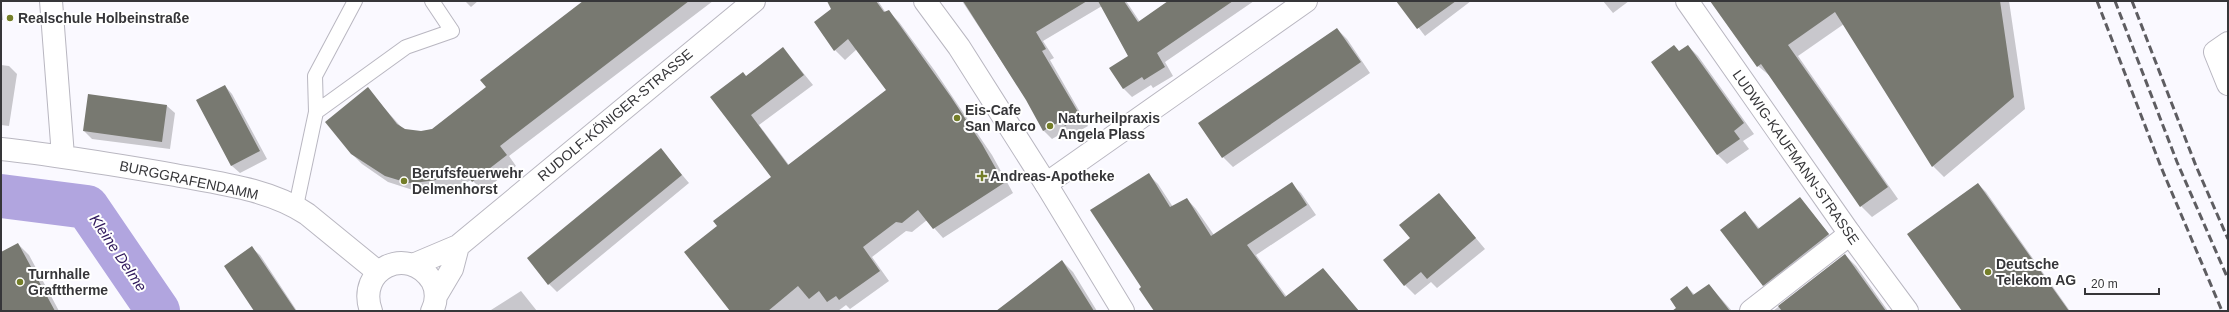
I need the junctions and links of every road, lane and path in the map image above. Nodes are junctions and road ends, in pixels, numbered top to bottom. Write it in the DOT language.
graph roads {
  1 [pos="51,1"];
  2 [pos="355,1"];
  3 [pos="432,1"];
  4 [pos="754,1"];
  5 [pos="925,1"];
  6 [pos="1306,1"];
  7 [pos="1687,1"];
  8 [pos="2228,44"];
  9 [pos="2228,84"];
  10 [pos="316,112"];
  11 [pos="1,149"];
  12 [pos="63,156"];
  13 [pos="1046,184"];
  14 [pos="296,206"];
  15 [pos="1850,234"];
  16 [pos="458,246"];
  17 [pos="413,265"];
  18 [pos="378,272"];
  19 [pos="434,303"];
  20 [pos="371,311"];
  21 [pos="1123,311"];
  22 [pos="1751,311"];
  23 [pos="1907,311"];
  1 -- 12 [label="street"];
  2 -- 10 [label="lane"];
  3 -- 10 [label="lane"];
  4 -- 16 [label="street, RUDOLF-KÖNIGER-STRASSE"];
  5 -- 13 [label="street"];
  6 -- 13 [label="street"];
  7 -- 15 [label="street, LUDWIG-KAUFMANN-STRASSE"];
  8 -- 9 [label="street"];
  10 -- 14 [label="lane"];
  11 -- 12 [label="street, BURGGRAFENDAMM"];
  12 -- 14 [label="street, BURGGRAFENDAMM"];
  13 -- 21 [label="street"];
  14 -- 18 [label="street, BURGGRAFENDAMM"];
  15 -- 22 [label="street"];
  15 -- 23 [label="street, LUDWIG-KAUFMANN-STRASSE"];
  16 -- 17 [label="street, RUDOLF-KÖNIGER-STRASSE"];
  16 -- 19 [label="street"];
  17 -- 18 [label="street, RUDOLF-KÖNIGER-STRASSE"];
  17 -- 19 [label="street"];
  18 -- 20 [label="street"];
}
